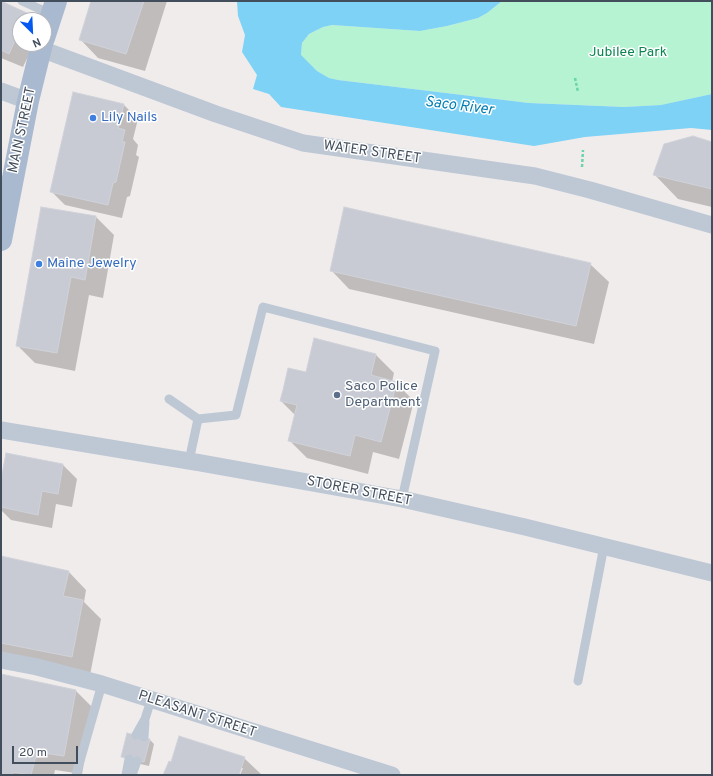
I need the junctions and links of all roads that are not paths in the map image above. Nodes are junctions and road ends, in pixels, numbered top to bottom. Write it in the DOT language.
graph roads {
  1 [pos="22,1"];
  2 [pos="53,7"];
  3 [pos="52,48"];
  4 [pos="40,52"];
  5 [pos="1,91"];
  6 [pos="28,101"];
  7 [pos="712,225"];
  8 [pos="1,240"];
  9 [pos="169,399"];
  10 [pos="198,419"];
  11 [pos="1,430"];
  12 [pos="189,461"];
  13 [pos="402,499"];
  14 [pos="604,546"];
  15 [pos="712,573"];
  16 [pos="1,660"];
  17 [pos="578,681"];
  18 [pos="102,684"];
  19 [pos="151,700"];
  20 [pos="140,736"];
  21 [pos="76,775"];
  22 [pos="126,775"];
  23 [pos="132,775"];
  24 [pos="392,775"];
  1 -- 2 [label="lane"];
  3 -- 7 [label="street, WATER STREET"];
  4 -- 6 [label="main road, MAIN STREET"];
  5 -- 6 [label="street"];
  6 -- 8 [label="main road, MAIN STREET"];
  9 -- 10 [label="lane"];
  10 -- 12 [label="lane"];
  10 -- 13 [label="lane"];
  11 -- 12 [label="street, STORER STREET"];
  12 -- 13 [label="street, STORER STREET"];
  13 -- 14 [label="street, STORER STREET"];
  14 -- 15 [label="street, STORER STREET"];
  14 -- 17 [label="lane"];
  16 -- 18 [label="street, PLEASANT STREET"];
  18 -- 19 [label="street, PLEASANT STREET"];
  18 -- 21 [label="lane"];
  19 -- 20 [label="lane"];
  19 -- 24 [label="street, PLEASANT STREET"];
  22 -- 23 [label="lane"];
}
